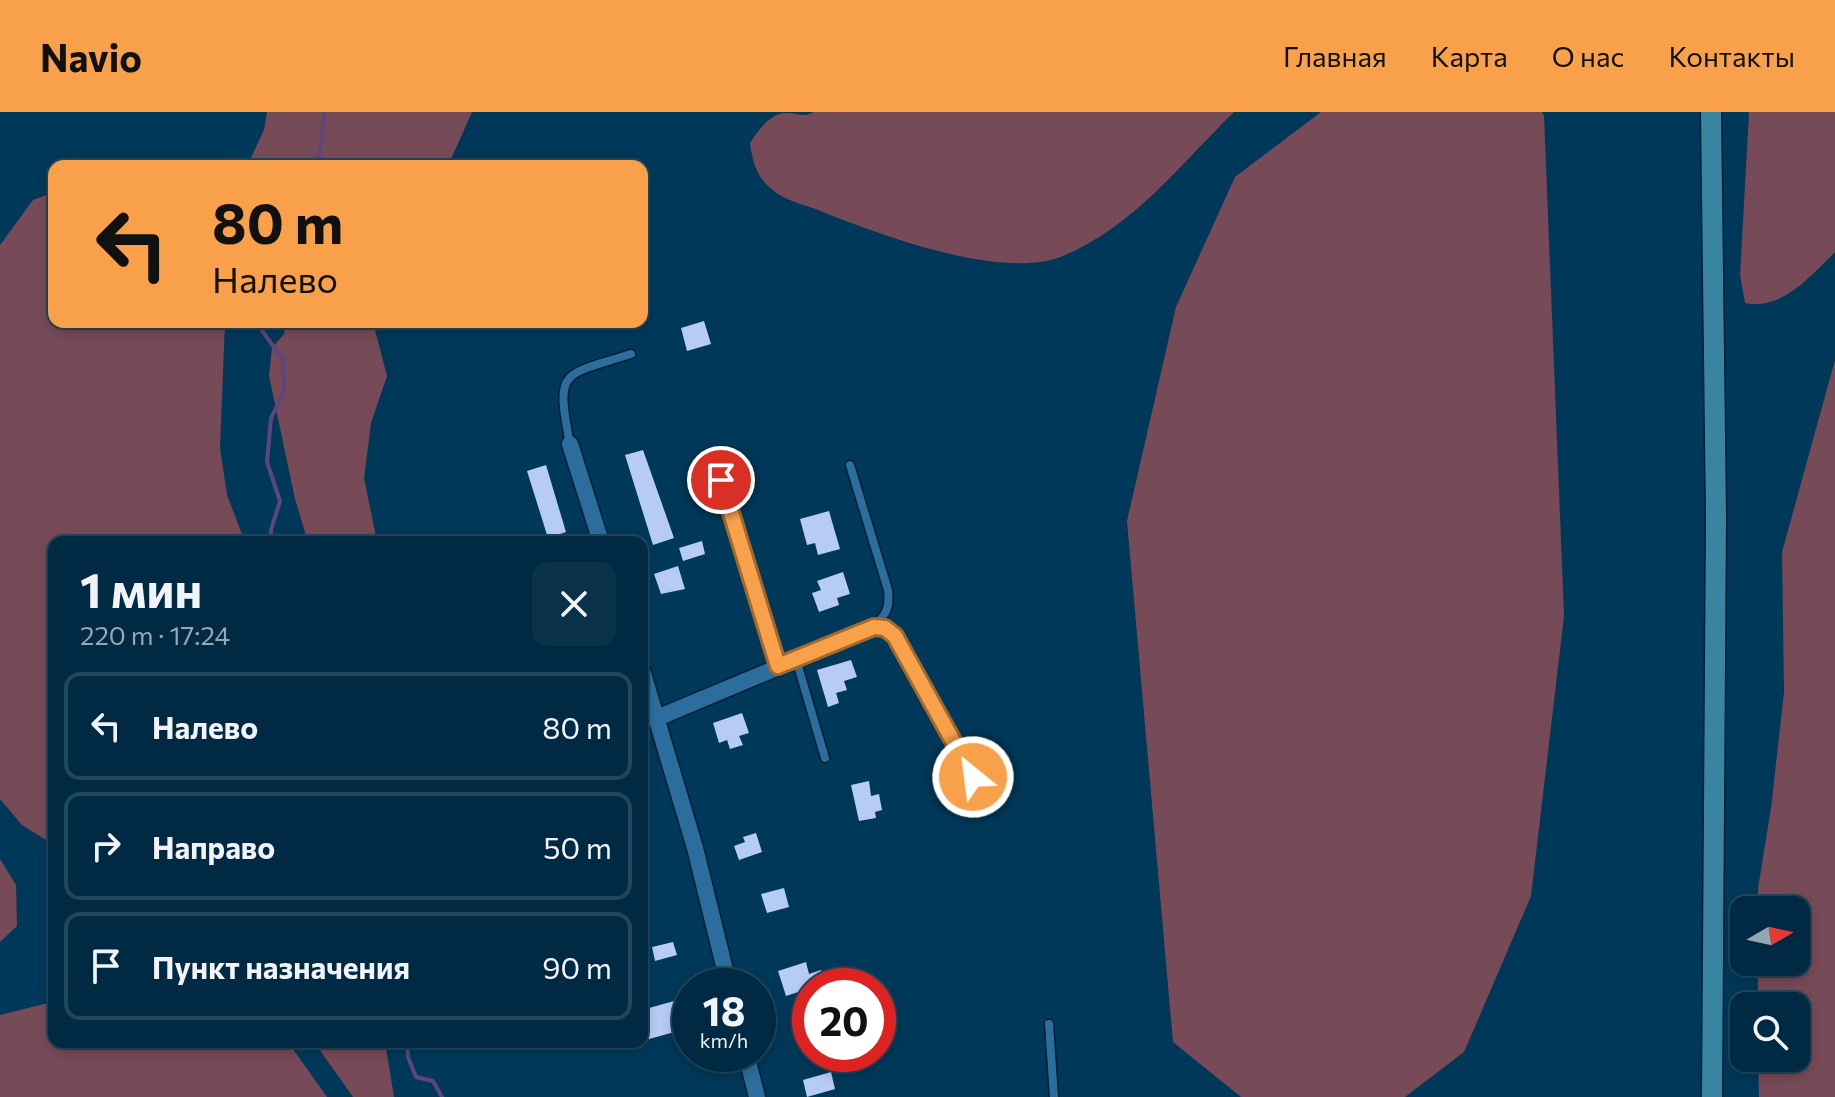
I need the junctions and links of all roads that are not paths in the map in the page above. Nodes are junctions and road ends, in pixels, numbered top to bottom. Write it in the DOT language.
graph roads {
  1 [pos="1711,112"];
  2 [pos="631,354"];
  3 [pos="570,444"];
  4 [pos="850,465"];
  5 [pos="721,480"];
  6 [pos="599,536"];
  7 [pos="874,627"];
  8 [pos="795,659"];
  9 [pos="778,666"];
  10 [pos="648,689"];
  11 [pos="657,718"];
  12 [pos="825,758"];
  13 [pos="973,777"];
  14 [pos="725,968"];
  15 [pos="1049,1024"];
  16 [pos="751,1072"];
  17 [pos="757,1097"];
  18 [pos="1054,1097"];
  19 [pos="1712,1097"];
  1 -- 19 [label="main road"];
  2 -- 3 [label="lane"];
  3 -- 6 [label="street"];
  4 -- 7 [label="lane"];
  5 -- 9 [label="lane"];
  7 -- 8 [label="street"];
  7 -- 13 [label="lane"];
  8 -- 9 [label="street"];
  8 -- 12 [label="lane"];
  9 -- 11 [label="street"];
  10 -- 11 [label="street"];
  11 -- 14 [label="street"];
  15 -- 18 [label="lane"];
  16 -- 17 [label="street"];
}
